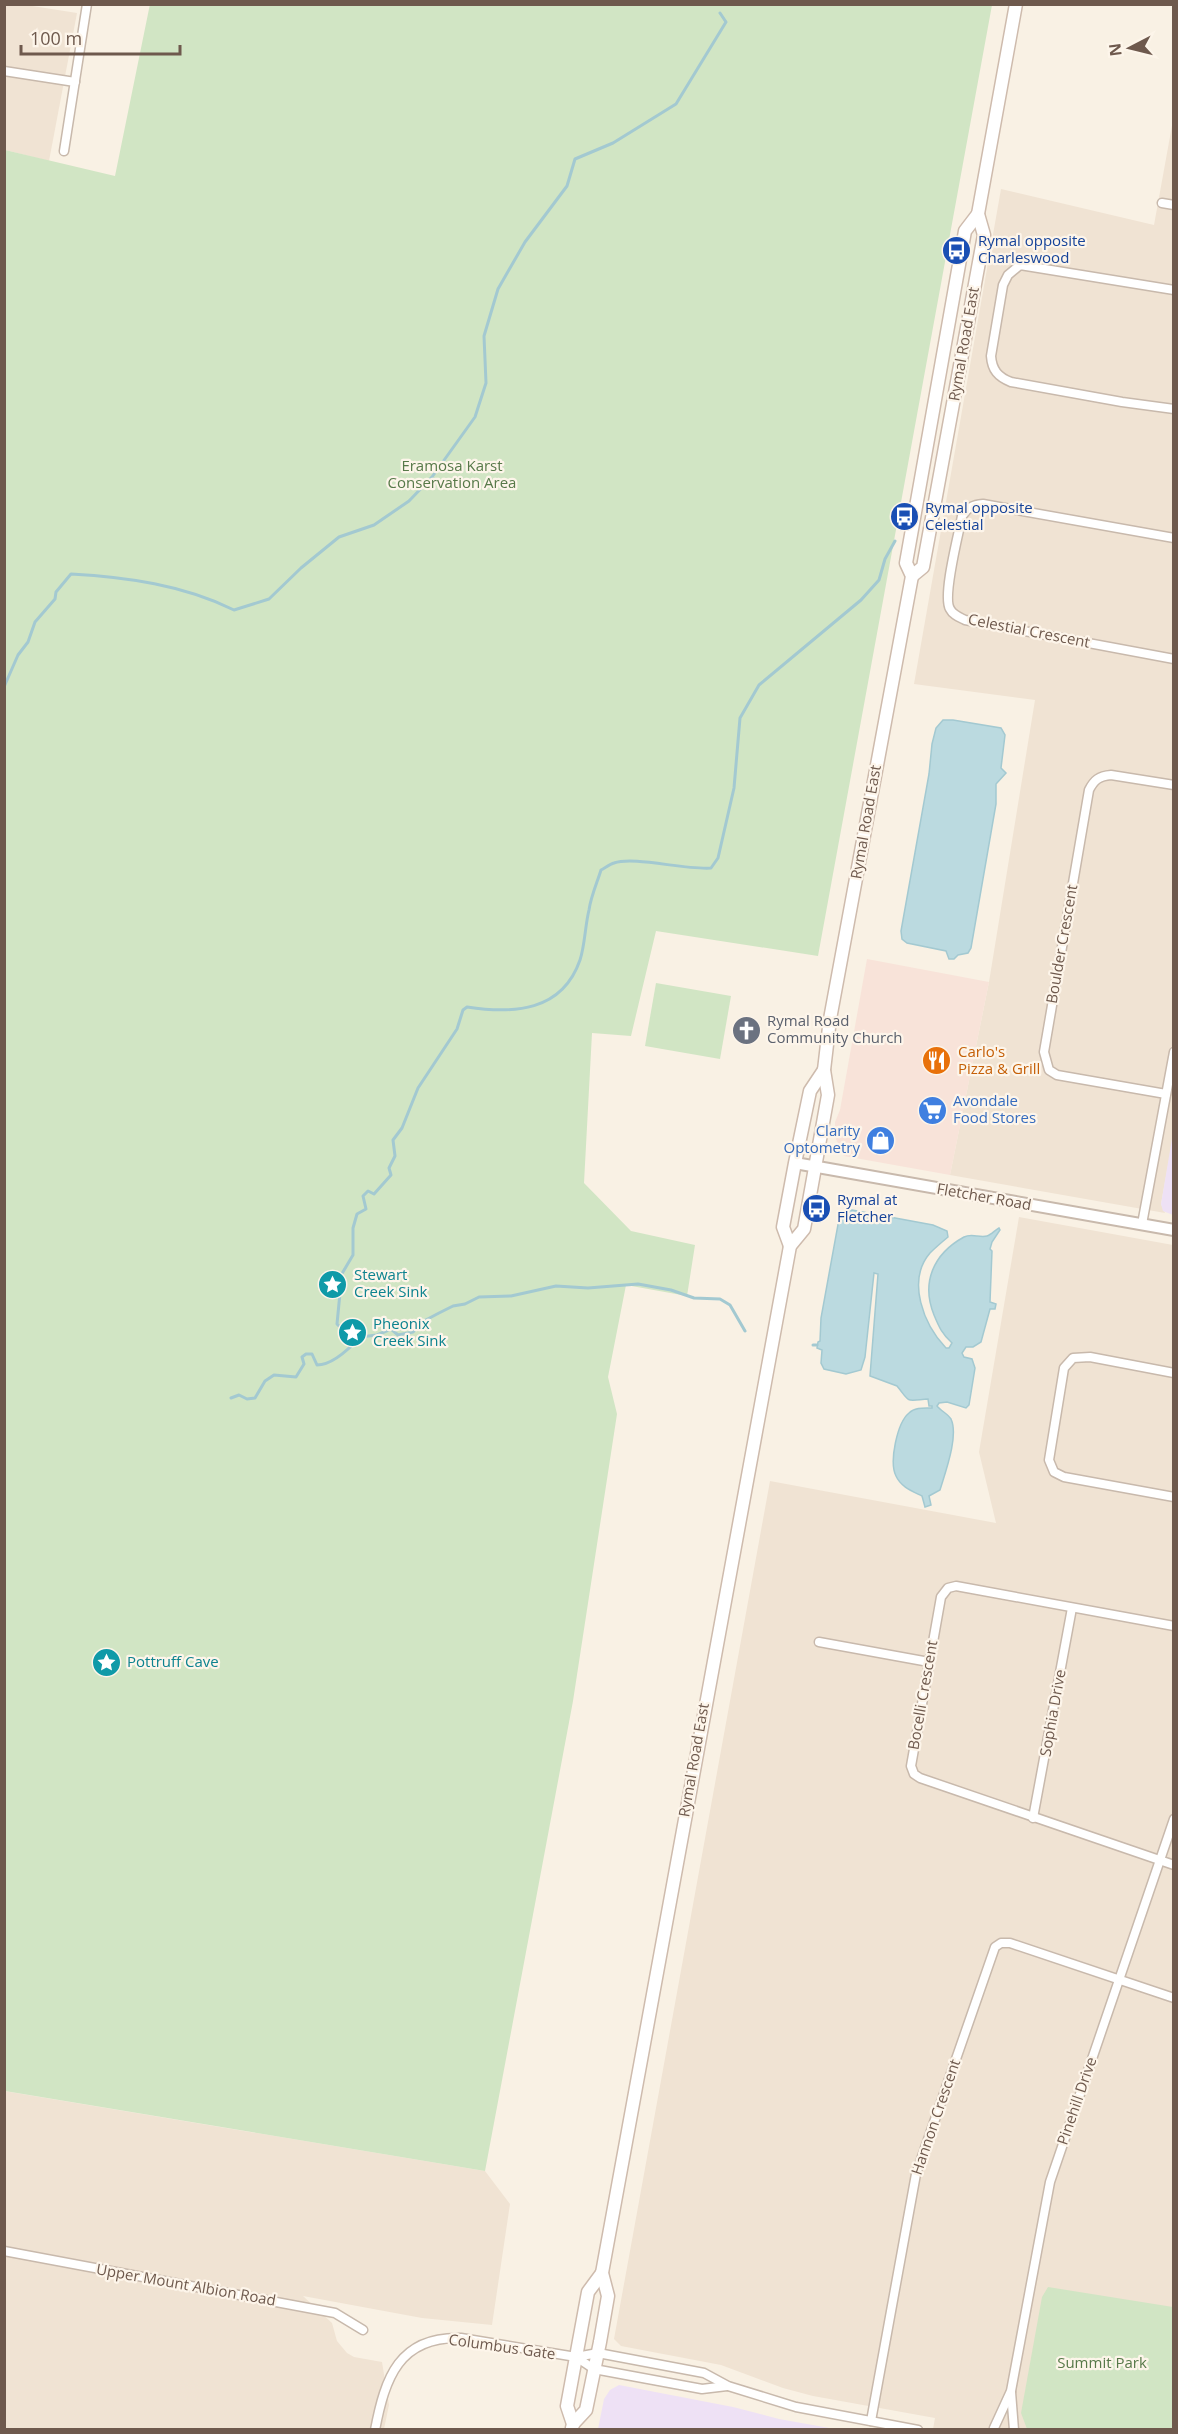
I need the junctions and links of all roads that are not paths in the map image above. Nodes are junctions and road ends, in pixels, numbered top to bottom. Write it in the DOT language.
graph roads {
  1 [pos="87,4"];
  2 [pos="1016,4"];
  3 [pos="4,71"];
  4 [pos="75,82"];
  5 [pos="64,150"];
  6 [pos="1162,203"];
  7 [pos="1173,205"];
  8 [pos="978,214"];
  9 [pos="1173,290"];
  10 [pos="1173,409"];
  11 [pos="1173,538"];
  12 [pos="912,576"];
  13 [pos="1173,659"];
  14 [pos="1173,785"];
  15 [pos="1173,1052"];
  16 [pos="824,1070"];
  17 [pos="1166,1094"];
  18 [pos="795,1163"];
  19 [pos="815,1166"];
  20 [pos="1142,1224"];
  21 [pos="1173,1230"];
  22 [pos="789,1246"];
  23 [pos="1173,1373"];
  24 [pos="1173,1497"];
  25 [pos="1072,1608"];
  26 [pos="1173,1626"];
  27 [pos="819,1642"];
  28 [pos="929,1662"];
  29 [pos="1033,1818"];
  30 [pos="1173,1820"];
  31 [pos="1160,1861"];
  32 [pos="1173,1865"];
  33 [pos="1119,1979"];
  34 [pos="1173,1998"];
  35 [pos="4,2251"];
  36 [pos="602,2274"];
  37 [pos="363,2330"];
  38 [pos="598,2353"];
  39 [pos="576,2357"];
  40 [pos="594,2369"];
  41 [pos="728,2386"];
  42 [pos="1011,2391"];
  43 [pos="871,2421"];
  44 [pos="572,2427"];
  45 [pos="993,2429"];
  46 [pos="375,2430"];
  47 [pos="918,2430"];
  48 [pos="1009,2430"];
  49 [pos="1014,2430"];
  1 -- 4 [label="street"];
  2 -- 8 [label="main road, Rymal Road East"];
  3 -- 4 [label="street"];
  4 -- 5 [label="street"];
  6 -- 7 [label="street"];
  8 -- 12 [label="main road, Rymal Road East"];
  8 -- 12 [label="main road, Rymal Road East"];
  9 -- 10 [label="street"];
  11 -- 13 [label="street, Celestial Crescent"];
  12 -- 16 [label="main road, Rymal Road East"];
  14 -- 17 [label="street, Boulder Crescent"];
  15 -- 17 [label="street"];
  16 -- 18 [label="main road, Rymal Road East"];
  16 -- 19 [label="main road, Rymal Road East"];
  17 -- 20 [label="street"];
  18 -- 19 [label="street, Fletcher Road"];
  18 -- 22 [label="main road, Rymal Road East"];
  19 -- 20 [label="street, Fletcher Road"];
  19 -- 22 [label="main road, Rymal Road East"];
  20 -- 21 [label="street, Fletcher Road"];
  22 -- 36 [label="main road, Rymal Road East"];
  23 -- 24 [label="street"];
  25 -- 26 [label="street, Bocelli Crescent"];
  25 -- 28 [label="street, Bocelli Crescent"];
  25 -- 29 [label="street, Sophia Drive"];
  27 -- 28 [label="street"];
  28 -- 29 [label="street, Bocelli Crescent"];
  29 -- 31 [label="street, Bocelli Crescent"];
  30 -- 31 [label="street, Pinehill Drive"];
  31 -- 32 [label="street, Bocelli Crescent"];
  31 -- 33 [label="street, Pinehill Drive"];
  33 -- 34 [label="street, Hannon Crescent"];
  33 -- 42 [label="street, Pinehill Drive"];
  33 -- 43 [label="street, Hannon Crescent"];
  35 -- 37 [label="street, Upper Mount Albion Road"];
  36 -- 38 [label="main road, Rymal Road East"];
  36 -- 39 [label="main road, Rymal Road East"];
  38 -- 39 [label="street"];
  38 -- 40 [label="main road, Rymal Road East"];
  38 -- 41 [label="street"];
  39 -- 40 [label="street"];
  39 -- 44 [label="main road, Rymal Road East"];
  39 -- 46 [label="street, Columbus Gate"];
  40 -- 41 [label="street"];
  40 -- 44 [label="main road, Rymal Road East"];
  41 -- 43 [label="street"];
  42 -- 45 [label="street, Pinehill Drive"];
  42 -- 49 [label="street, Pinehill Drive"];
  43 -- 47 [label="street"];
  45 -- 48 [label="street"];
}
